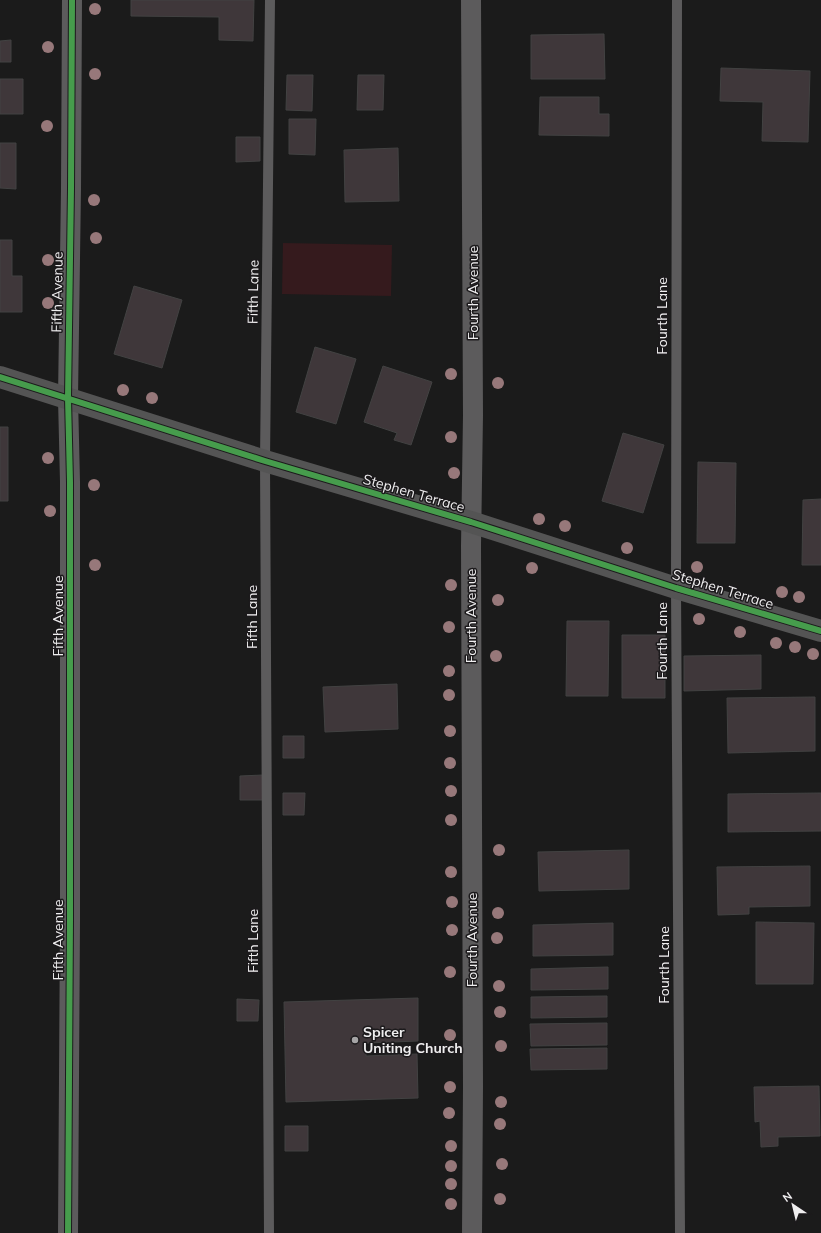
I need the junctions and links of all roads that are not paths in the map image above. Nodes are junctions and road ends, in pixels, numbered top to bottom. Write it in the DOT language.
graph roads {
  1 [pos="72,0"];
  2 [pos="270,0"];
  3 [pos="471,0"];
  4 [pos="677,0"];
  5 [pos="0,377"];
  6 [pos="68,398"];
  7 [pos="265,461"];
  8 [pos="471,522"];
  9 [pos="676,588"];
  10 [pos="821,631"];
  11 [pos="68,1233"];
  12 [pos="269,1233"];
  13 [pos="472,1233"];
  14 [pos="680,1233"];
  1 -- 6 [label="street, Fifth Avenue"];
  2 -- 7 [label="lane, Fifth Lane"];
  3 -- 8 [label="street, Fourth Avenue"];
  4 -- 9 [label="lane, Fourth Lane"];
  5 -- 6 [label="main road, Stephen Terrace"];
  6 -- 7 [label="main road, Stephen Terrace"];
  6 -- 11 [label="street, Fifth Avenue"];
  7 -- 8 [label="main road, Stephen Terrace"];
  7 -- 12 [label="lane, Fifth Lane"];
  8 -- 9 [label="main road, Stephen Terrace"];
  8 -- 13 [label="street, Fourth Avenue"];
  9 -- 10 [label="main road, Stephen Terrace"];
  9 -- 14 [label="lane, Fourth Lane"];
}
